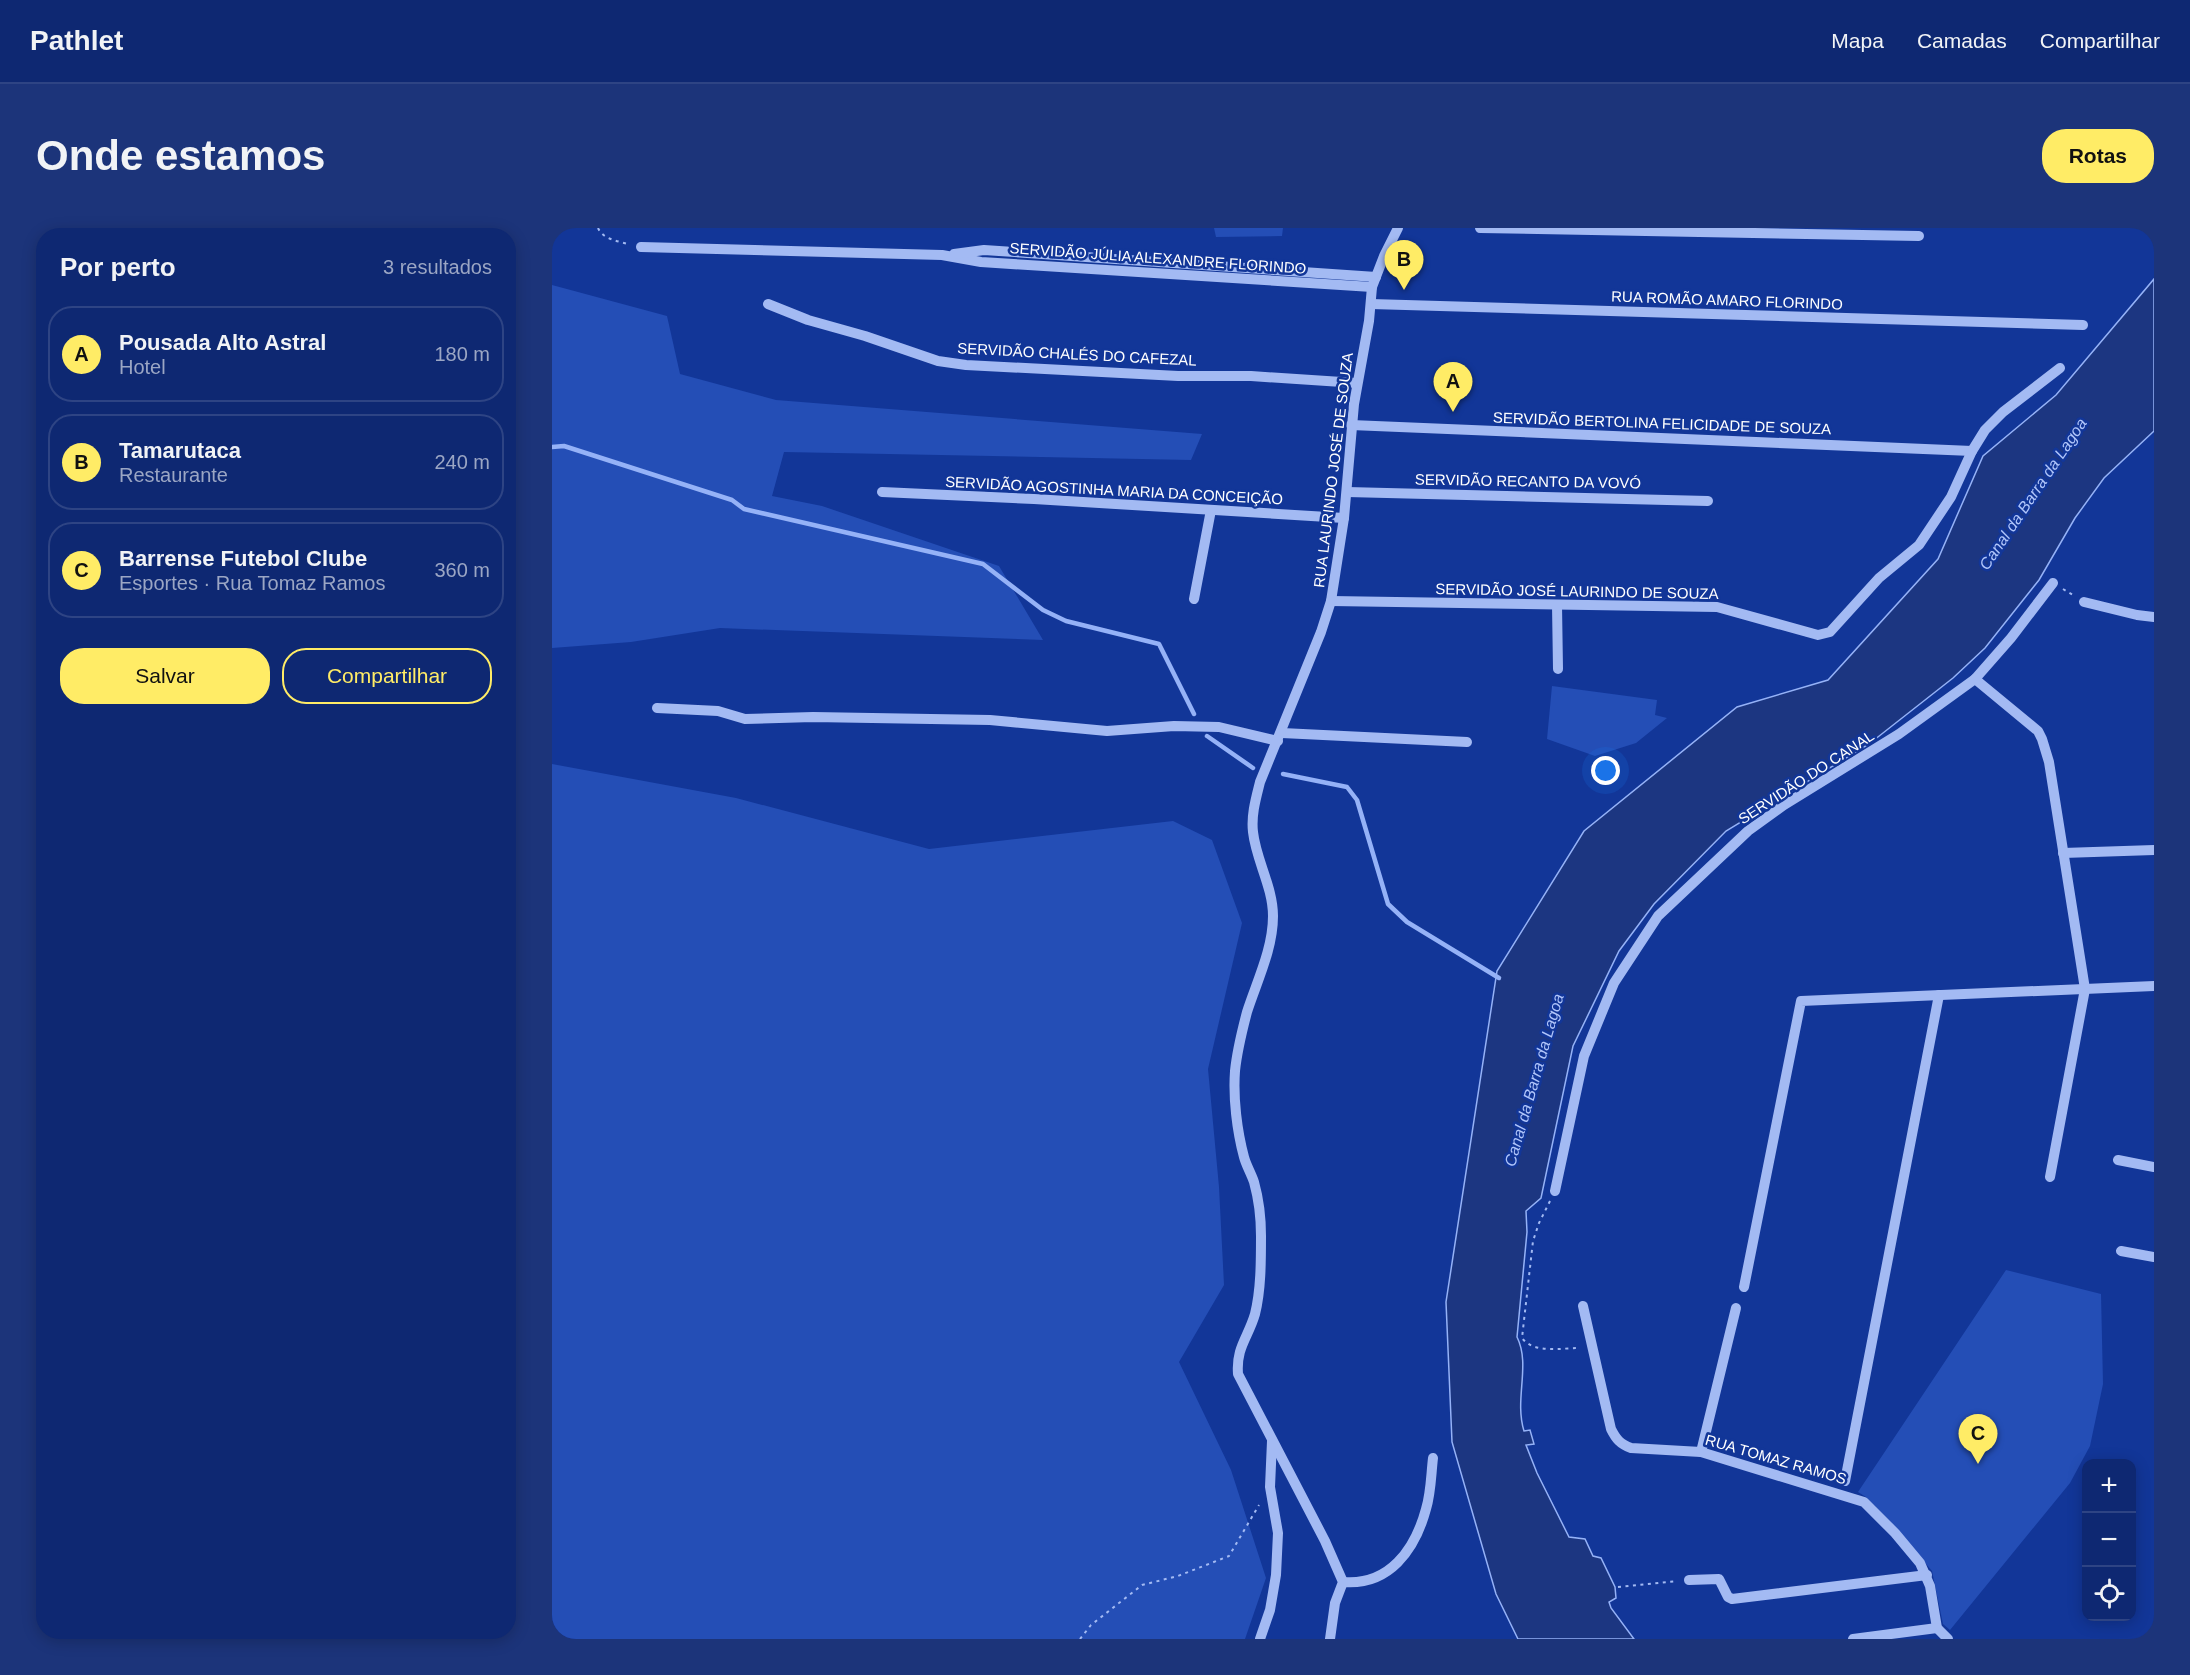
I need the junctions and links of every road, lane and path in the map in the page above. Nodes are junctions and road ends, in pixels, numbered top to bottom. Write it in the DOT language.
graph roads {
  1 [pos="598,228"];
  2 [pos="1398,228"];
  3 [pos="1480,228"];
  4 [pos="1919,236"];
  5 [pos="641,247"];
  6 [pos="1374,282"];
  7 [pos="768,304"];
  8 [pos="1371,304"];
  9 [pos="2083,325"];
  10 [pos="2060,368"];
  11 [pos="1357,383"];
  12 [pos="1351,425"];
  13 [pos="1972,451"];
  14 [pos="882,492"];
  15 [pos="1347,492"];
  16 [pos="1708,501"];
  17 [pos="1211,510"];
  18 [pos="1344,518"];
  19 [pos="2053,583"];
  20 [pos="1194,599"];
  21 [pos="1332,601"];
  22 [pos="2084,602"];
  23 [pos="1557,605"];
  24 [pos="2154,617"];
  25 [pos="1558,669"];
  26 [pos="1975,679"];
  27 [pos="657,708"];
  28 [pos="1280,737"];
  29 [pos="1467,742"];
  30 [pos="2154,850"];
  31 [pos="2063,853"];
  32 [pos="2154,986"];
  33 [pos="2085,989"];
  34 [pos="1939,995"];
  35 [pos="2118,1160"];
  36 [pos="2154,1167"];
  37 [pos="2050,1177"];
  38 [pos="1555,1191"];
  39 [pos="2121,1251"];
  40 [pos="2154,1257"];
  41 [pos="1744,1287"];
  42 [pos="1583,1306"];
  43 [pos="1736,1308"];
  44 [pos="1593,1348"];
  45 [pos="1272,1441"];
  46 [pos="1701,1452"];
  47 [pos="1432,1458"];
  48 [pos="1845,1481"];
  49 [pos="1270,1487"];
  50 [pos="1927,1575"];
  51 [pos="1689,1580"];
  52 [pos="1343,1582"];
  53 [pos="1618,1587"];
  54 [pos="1937,1628"];
  55 [pos="1080,1639"];
  56 [pos="1260,1639"];
  57 [pos="1330,1639"];
  58 [pos="1853,1639"];
  59 [pos="1948,1639"];
  1 -- 5 [label="path"];
  2 -- 6 [label="street, RUA LAURINDO JOSÉ DE SOUZA"];
  3 -- 4 [label="street"];
  5 -- 6 [label="street, SERVIDÃO JÚLIA ALEXANDRE FLORINDO"];
  6 -- 8 [label="street, RUA LAURINDO JOSÉ DE SOUZA"];
  7 -- 11 [label="street, SERVIDÃO CHALÉS DO CAFEZAL"];
  8 -- 9 [label="street, RUA ROMÃO AMARO FLORINDO"];
  8 -- 11 [label="street, RUA LAURINDO JOSÉ DE SOUZA"];
  10 -- 13 [label="street"];
  11 -- 12 [label="street, RUA LAURINDO JOSÉ DE SOUZA"];
  12 -- 13 [label="street, SERVIDÃO BERTOLINA FELICIDADE DE SOUZA"];
  12 -- 15 [label="street, RUA LAURINDO JOSÉ DE SOUZA"];
  13 -- 23 [label="street, SERVIDÃO JOSÉ LAURINDO DE SOUZA"];
  14 -- 17 [label="street, SERVIDÃO AGOSTINHA MARIA DA CONCEIÇÃO"];
  15 -- 16 [label="street, SERVIDÃO RECANTO DA VOVÓ"];
  15 -- 18 [label="street, RUA LAURINDO JOSÉ DE SOUZA"];
  17 -- 18 [label="street, SERVIDÃO AGOSTINHA MARIA DA CONCEIÇÃO"];
  17 -- 20 [label="street"];
  18 -- 21 [label="street, RUA LAURINDO JOSÉ DE SOUZA"];
  19 -- 22 [label="path"];
  19 -- 26 [label="street, SERVIDÃO DO CANAL"];
  21 -- 23 [label="street, SERVIDÃO JOSÉ LAURINDO DE SOUZA"];
  21 -- 28 [label="street, RUA LAURINDO JOSÉ DE SOUZA"];
  22 -- 24 [label="street"];
  23 -- 25 [label="street"];
  26 -- 31 [label="street"];
  26 -- 38 [label="street, SERVIDÃO DO CANAL"];
  27 -- 28 [label="street"];
  28 -- 29 [label="street"];
  28 -- 45 [label="street, RUA LAURINDO JOSÉ DE SOUZA"];
  30 -- 31 [label="street"];
  31 -- 33 [label="street"];
  32 -- 33 [label="street"];
  33 -- 34 [label="street"];
  33 -- 37 [label="street"];
  34 -- 41 [label="street"];
  34 -- 48 [label="street"];
  35 -- 36 [label="street"];
  38 -- 44 [label="path"];
  39 -- 40 [label="street"];
  42 -- 44 [label="street, RUA TOMAZ RAMOS"];
  43 -- 46 [label="street"];
  44 -- 46 [label="street, RUA TOMAZ RAMOS"];
  45 -- 49 [label="street"];
  45 -- 52 [label="street, RUA LAURINDO JOSÉ DE SOUZA"];
  46 -- 50 [label="street, RUA TOMAZ RAMOS"];
  47 -- 52 [label="street"];
  49 -- 55 [label="path"];
  49 -- 56 [label="street"];
  50 -- 51 [label="street"];
  50 -- 54 [label="street, RUA TOMAZ RAMOS"];
  51 -- 53 [label="path"];
  52 -- 57 [label="street"];
  54 -- 58 [label="street"];
  54 -- 59 [label="street"];
}
